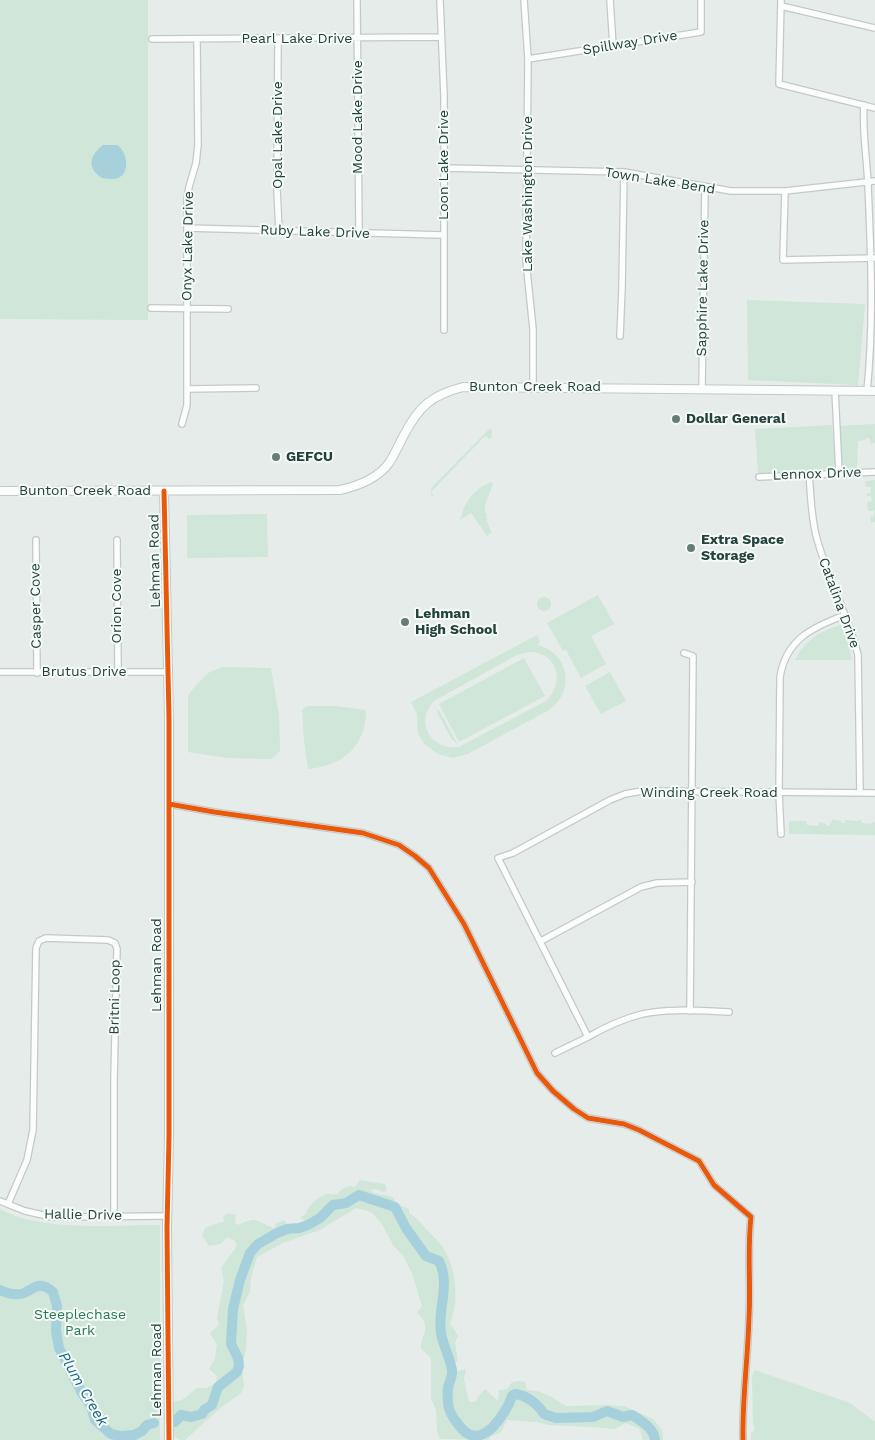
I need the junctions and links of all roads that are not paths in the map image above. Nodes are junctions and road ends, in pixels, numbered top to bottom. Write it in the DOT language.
graph roads {
  1 [pos="357,0"];
  2 [pos="440,0"];
  3 [pos="524,0"];
  4 [pos="610,0"];
  5 [pos="701,0"];
  6 [pos="781,3"];
  7 [pos="875,28"];
  8 [pos="441,37"];
  9 [pos="278,38"];
  10 [pos="152,39"];
  11 [pos="197,39"];
  12 [pos="357,39"];
  13 [pos="613,46"];
  14 [pos="528,58"];
  15 [pos="864,105"];
  16 [pos="875,108"];
  17 [pos="445,168"];
  18 [pos="527,169"];
  19 [pos="624,172"];
  20 [pos="872,182"];
  21 [pos="704,187"];
  22 [pos="785,191"];
  23 [pos="188,228"];
  24 [pos="279,231"];
  25 [pos="359,234"];
  26 [pos="443,235"];
  27 [pos="873,258"];
  28 [pos="151,308"];
  29 [pos="188,308"];
  30 [pos="228,309"];
  31 [pos="444,330"];
  32 [pos="620,336"];
  33 [pos="532,387"];
  34 [pos="256,388"];
  35 [pos="187,389"];
  36 [pos="702,389"];
  37 [pos="835,390"];
  38 [pos="871,391"];
  39 [pos="182,424"];
  40 [pos="875,472"];
  41 [pos="839,473"];
  42 [pos="809,474"];
  43 [pos="759,477"];
  44 [pos="0,491"];
  45 [pos="164,491"];
  46 [pos="36,540"];
  47 [pos="117,540"];
  48 [pos="845,615"];
  49 [pos="684,653"];
  50 [pos="0,672"];
  51 [pos="38,672"];
  52 [pos="118,672"];
  53 [pos="168,672"];
  54 [pos="693,791"];
  55 [pos="779,793"];
  56 [pos="860,793"];
  57 [pos="875,794"];
  58 [pos="169,804"];
  59 [pos="781,834"];
  60 [pos="692,882"];
  61 [pos="541,941"];
  62 [pos="690,1011"];
  63 [pos="729,1012"];
  64 [pos="588,1037"];
  65 [pos="555,1053"];
  66 [pos="0,1201"];
  67 [pos="8,1204"];
  68 [pos="114,1216"];
  69 [pos="168,1216"];
  70 [pos="169,1440"];
  71 [pos="743,1440"];
  1 -- 12 [label="street, Mood Lake Drive"];
  2 -- 8 [label="street, Loon Lake Drive"];
  3 -- 14 [label="street, Lake Washington Drive"];
  4 -- 13 [label="street"];
  5 -- 13 [label="street, Spillway Drive"];
  6 -- 7 [label="street"];
  6 -- 15 [label="street"];
  8 -- 12 [label="street, Pearl Lake Drive"];
  8 -- 17 [label="street, Loon Lake Drive"];
  9 -- 11 [label="street, Pearl Lake Drive"];
  9 -- 12 [label="street, Pearl Lake Drive"];
  9 -- 24 [label="street, Opal Lake Drive"];
  10 -- 11 [label="street, Pearl Lake Drive"];
  11 -- 23 [label="street, Onyx Lake Drive"];
  12 -- 25 [label="street, Mood Lake Drive"];
  13 -- 14 [label="street, Spillway Drive"];
  14 -- 18 [label="street, Lake Washington Drive"];
  15 -- 16 [label="street"];
  15 -- 20 [label="street"];
  17 -- 18 [label="street, Town Lake Bend"];
  17 -- 26 [label="street, Loon Lake Drive"];
  18 -- 19 [label="street, Town Lake Bend"];
  18 -- 33 [label="street, Lake Washington Drive"];
  19 -- 21 [label="street, Town Lake Bend"];
  19 -- 32 [label="street"];
  20 -- 22 [label="street, Town Lake Bend"];
  20 -- 27 [label="street"];
  21 -- 22 [label="street, Town Lake Bend"];
  21 -- 36 [label="street, Sapphire Lake Drive"];
  22 -- 27 [label="street"];
  23 -- 24 [label="street, Ruby Lake Drive"];
  23 -- 29 [label="street, Onyx Lake Drive"];
  24 -- 25 [label="street, Ruby Lake Drive"];
  25 -- 26 [label="street, Ruby Lake Drive"];
  26 -- 31 [label="street, Loon Lake Drive"];
  27 -- 38 [label="street"];
  28 -- 29 [label="street"];
  29 -- 30 [label="street"];
  29 -- 35 [label="street, Onyx Lake Drive"];
  33 -- 36 [label="street, Bunton Creek Road"];
  33 -- 45 [label="street, Bunton Creek Road"];
  34 -- 35 [label="street"];
  35 -- 39 [label="street, Onyx Lake Drive"];
  36 -- 37 [label="street, Bunton Creek Road"];
  37 -- 38 [label="street, Bunton Creek Road"];
  37 -- 41 [label="street"];
  40 -- 41 [label="street, Lennox Drive"];
  41 -- 42 [label="street, Lennox Drive"];
  42 -- 43 [label="street, Lennox Drive"];
  42 -- 48 [label="street, Catalina Drive"];
  44 -- 45 [label="street, Bunton Creek Road"];
  45 -- 53 [label="street, Lehman Road"];
  46 -- 51 [label="street, Casper Cove"];
  47 -- 52 [label="street, Orion Cove"];
  48 -- 55 [label="street"];
  48 -- 56 [label="street, Catalina Drive"];
  49 -- 54 [label="street"];
  50 -- 51 [label="street, Brutus Drive"];
  51 -- 52 [label="street, Brutus Drive"];
  52 -- 53 [label="street, Brutus Drive"];
  53 -- 58 [label="street, Lehman Road"];
  54 -- 55 [label="street, Winding Creek Road"];
  54 -- 60 [label="street"];
  54 -- 61 [label="street, Winding Creek Road"];
  55 -- 56 [label="street, Winding Creek Road"];
  55 -- 59 [label="street"];
  56 -- 57 [label="street, Winding Creek Road"];
  58 -- 69 [label="street, Lehman Road"];
  58 -- 71 [label="street"];
  60 -- 61 [label="street"];
  60 -- 62 [label="street"];
  61 -- 64 [label="street"];
  62 -- 63 [label="street"];
  62 -- 64 [label="street"];
  64 -- 65 [label="street"];
  66 -- 67 [label="street, Hallie Drive"];
  67 -- 68 [label="street, Hallie Drive"];
  67 -- 68 [label="street, Britni Loop"];
  68 -- 69 [label="street, Hallie Drive"];
  69 -- 70 [label="street, Lehman Road"];
}
